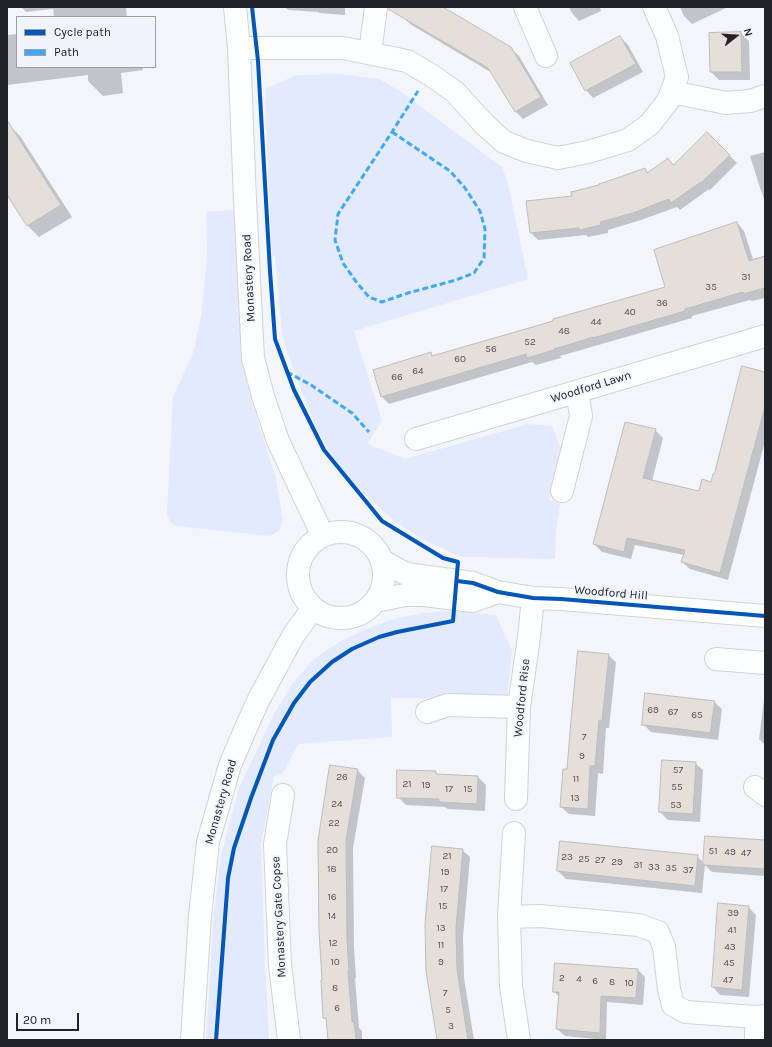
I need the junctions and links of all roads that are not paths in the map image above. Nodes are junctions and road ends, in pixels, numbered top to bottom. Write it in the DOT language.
graph roads {
  1 [pos="235,7"];
  2 [pos="376,7"];
  3 [pos="525,7"];
  4 [pos="654,7"];
  5 [pos="239,48"];
  6 [pos="370,53"];
  7 [pos="546,56"];
  8 [pos="672,92"];
  9 [pos="765,96"];
  10 [pos="765,336"];
  11 [pos="577,392"];
  12 [pos="416,439"];
  13 [pos="562,491"];
  14 [pos="323,536"];
  15 [pos="382,560"];
  16 [pos="498,592"];
  17 [pos="533,598"];
  18 [pos="376,601"];
  19 [pos="313,608"];
  20 [pos="765,616"];
  21 [pos="716,659"];
  22 [pos="765,663"];
  23 [pos="519,707"];
  24 [pos="427,712"];
  25 [pos="283,794"];
  26 [pos="516,799"];
  27 [pos="514,833"];
  28 [pos="509,917"];
  29 [pos="760,1017"];
  30 [pos="192,1040"];
  31 [pos="289,1040"];
  32 [pos="519,1040"];
  33 [pos="756,1040"];
  1 -- 5 [label="street, Monastery Road"];
  2 -- 6 [label="street"];
  3 -- 7 [label="street"];
  4 -- 8 [label="street"];
  5 -- 6 [label="street"];
  5 -- 14 [label="street, Monastery Road"];
  6 -- 8 [label="street"];
  8 -- 9 [label="street"];
  10 -- 11 [label="street, Woodford Lawn"];
  11 -- 12 [label="street, Woodford Lawn"];
  11 -- 13 [label="street"];
  14 -- 15 [label="street"];
  14 -- 19 [label="street"];
  15 -- 16 [label="street, Woodford Hill"];
  15 -- 18 [label="street"];
  16 -- 17 [label="street, Woodford Hill"];
  16 -- 18 [label="street, Woodford Hill"];
  17 -- 20 [label="street, Woodford Hill"];
  17 -- 23 [label="street, Woodford Rise"];
  18 -- 19 [label="street"];
  19 -- 30 [label="street, Monastery Road"];
  21 -- 22 [label="street"];
  23 -- 24 [label="street"];
  23 -- 26 [label="street, Woodford Rise"];
  25 -- 31 [label="street, Monastery Gate Copse"];
  27 -- 28 [label="street"];
  28 -- 29 [label="street"];
  28 -- 32 [label="street"];
  29 -- 33 [label="street"];
}
